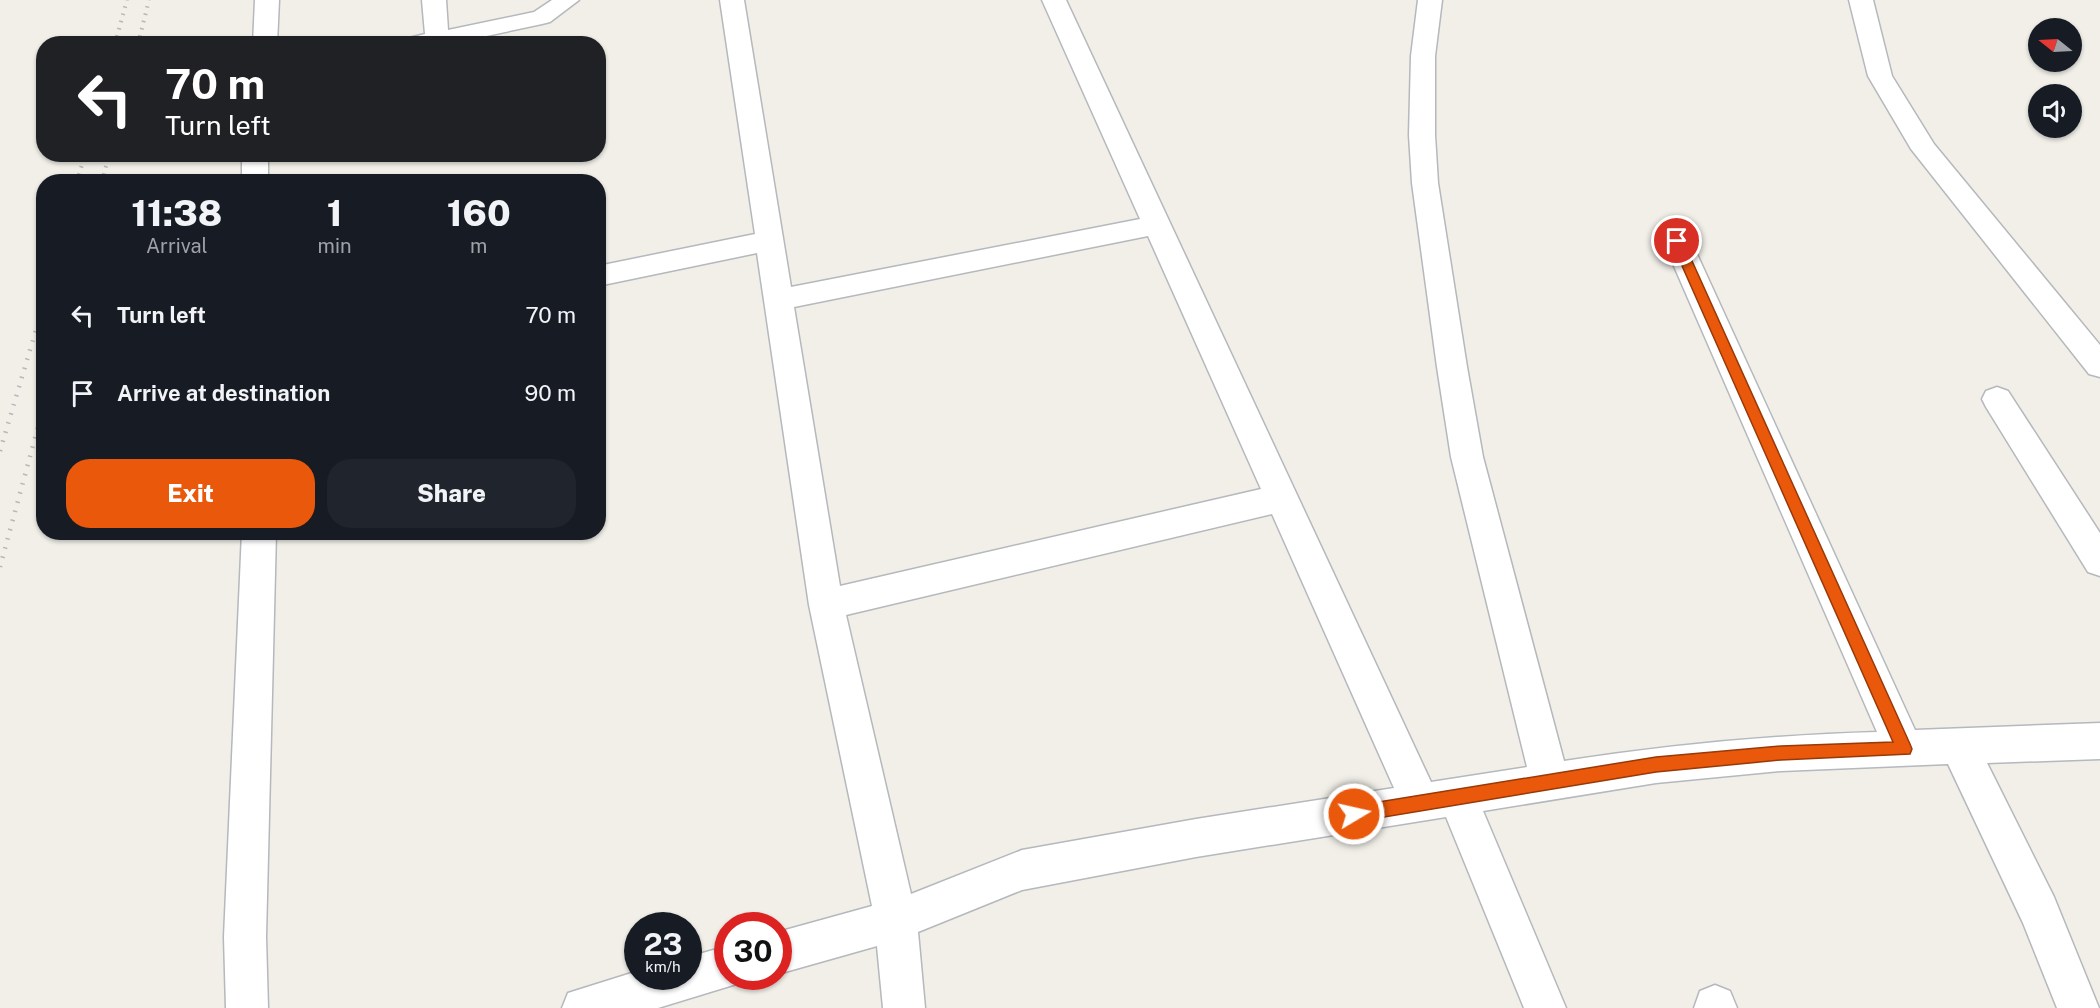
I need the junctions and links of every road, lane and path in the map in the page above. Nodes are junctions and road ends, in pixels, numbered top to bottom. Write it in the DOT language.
graph roads {
  1 [pos="267,0"];
  2 [pos="434,0"];
  3 [pos="567,0"];
  4 [pos="732,0"];
  5 [pos="1054,0"];
  6 [pos="1430,0"];
  7 [pos="1861,0"];
  8 [pos="265,36"];
  9 [pos="437,36"];
  10 [pos="451,36"];
  11 [pos="1156,225"];
  12 [pos="768,241"];
  13 [pos="1677,241"];
  14 [pos="606,274"];
  15 [pos="777,300"];
  16 [pos="2100,366"];
  17 [pos="1997,399"];
  18 [pos="1281,498"];
  19 [pos="259,540"];
  20 [pos="2100,562"];
  21 [pos="826,605"];
  22 [pos="2100,741"];
  23 [pos="1960,748"];
  24 [pos="1904,749"];
  25 [pos="1550,783"];
  26 [pos="1440,801"];
  27 [pos="896,920"];
  28 [pos="792,949"];
  29 [pos="714,972"];
  30 [pos="247,1008"];
  31 [pos="583,1008"];
  32 [pos="904,1008"];
  33 [pos="1545,1008"];
  34 [pos="2078,1008"];
  1 -- 8 [label="street"];
  2 -- 9 [label="street"];
  3 -- 10 [label="street"];
  4 -- 12 [label="street"];
  5 -- 11 [label="street"];
  6 -- 25 [label="street"];
  7 -- 16 [label="street"];
  11 -- 15 [label="street"];
  11 -- 18 [label="street"];
  12 -- 14 [label="street"];
  12 -- 15 [label="street"];
  13 -- 24 [label="street"];
  15 -- 21 [label="street"];
  17 -- 20 [label="street"];
  18 -- 21 [label="street"];
  18 -- 26 [label="street"];
  19 -- 30 [label="street"];
  21 -- 27 [label="street"];
  22 -- 23 [label="street"];
  23 -- 24 [label="street"];
  23 -- 34 [label="street"];
  24 -- 25 [label="street"];
  25 -- 26 [label="street"];
  26 -- 27 [label="street"];
  26 -- 33 [label="street"];
  27 -- 28 [label="street"];
  27 -- 32 [label="street"];
  29 -- 31 [label="street"];
}
